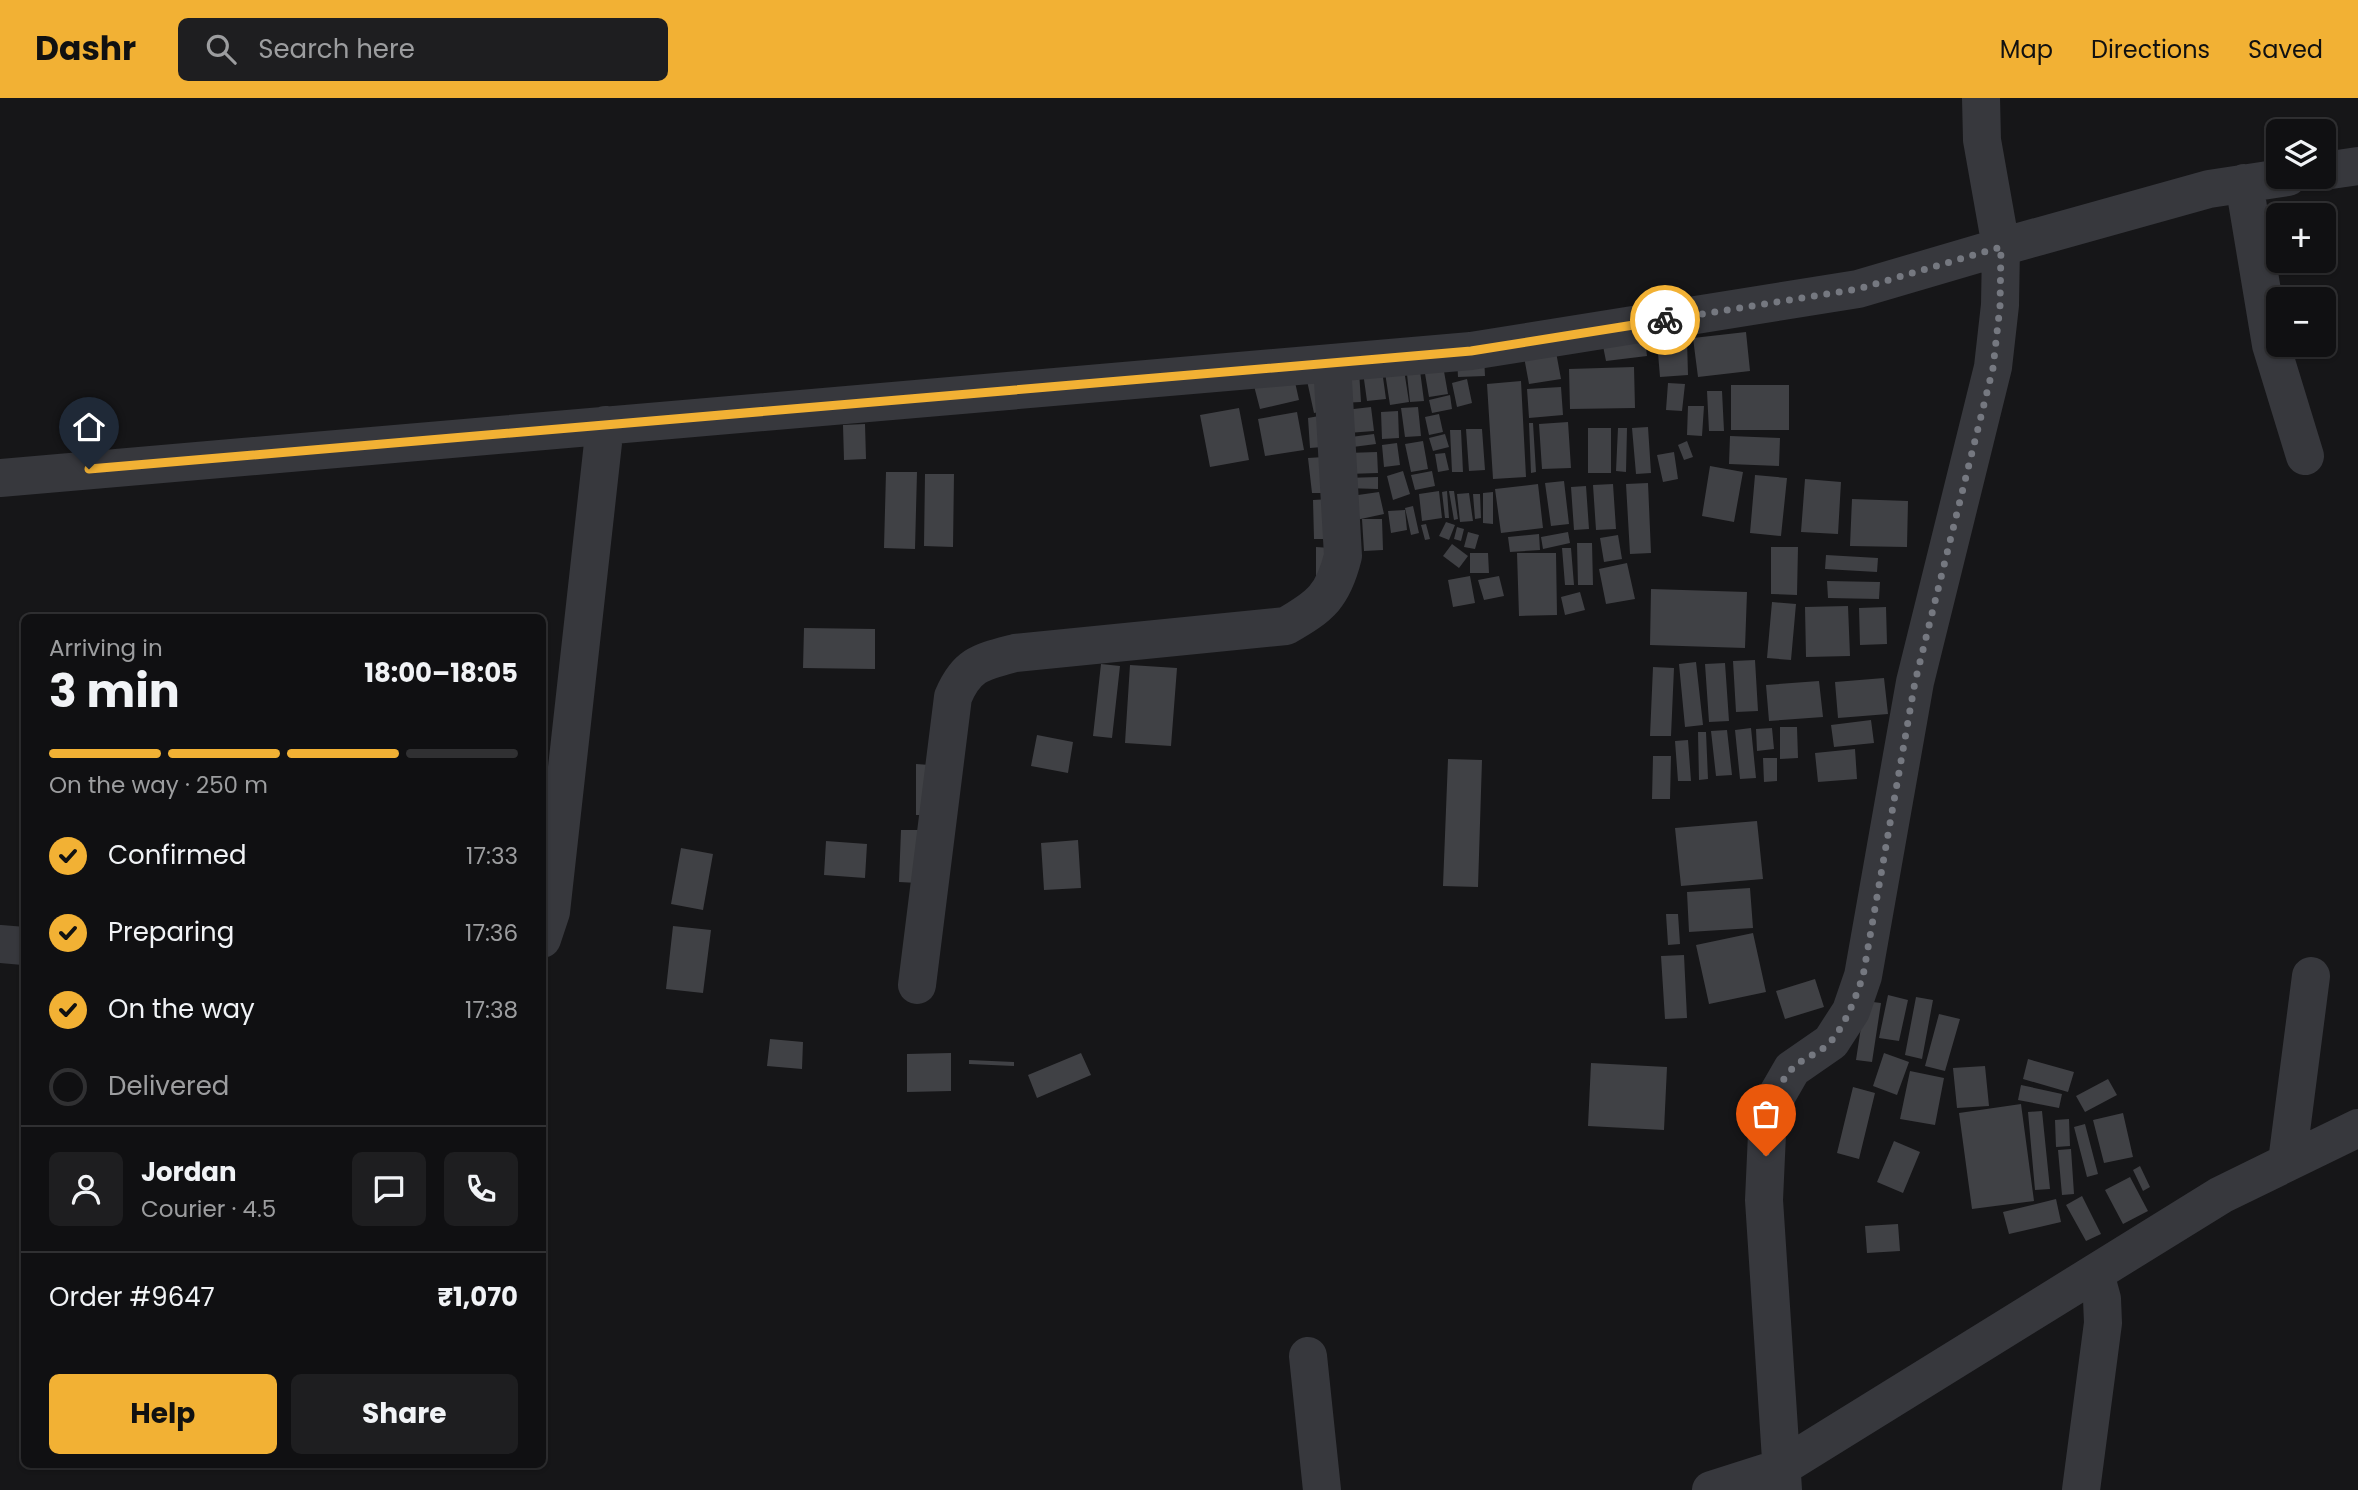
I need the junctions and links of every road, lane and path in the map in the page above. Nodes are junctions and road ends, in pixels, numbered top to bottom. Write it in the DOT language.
graph roads {
  1 [pos="1981,98"];
  2 [pos="2358,166"];
  3 [pos="2336,169"];
  4 [pos="2266,180"];
  5 [pos="2244,183"];
  6 [pos="2001,247"];
  7 [pos="1332,363"];
  8 [pos="606,425"];
  9 [pos="2305,456"];
  10 [pos="0,478"];
  11 [pos="546,927"];
  12 [pos="0,944"];
  13 [pos="21,946"];
  14 [pos="2311,976"];
  15 [pos="917,985"];
  16 [pos="2358,1128"];
  17 [pos="2287,1162"];
  18 [pos="2095,1273"];
  19 [pos="1308,1356"];
  20 [pos="1781,1479"];
  21 [pos="1322,1490"];
  22 [pos="1711,1490"];
  23 [pos="2081,1490"];
  1 -- 6 [label="street"];
  2 -- 3 [label="street"];
  4 -- 5 [label="street"];
  5 -- 6 [label="street"];
  5 -- 9 [label="street"];
  6 -- 7 [label="street"];
  6 -- 20 [label="street"];
  7 -- 8 [label="street"];
  7 -- 15 [label="street"];
  8 -- 10 [label="street"];
  8 -- 11 [label="street"];
  12 -- 13 [label="street"];
  14 -- 17 [label="street"];
  16 -- 17 [label="street"];
  17 -- 18 [label="street"];
  18 -- 20 [label="street"];
  18 -- 23 [label="street"];
  19 -- 21 [label="street"];
  20 -- 22 [label="street"];
}
